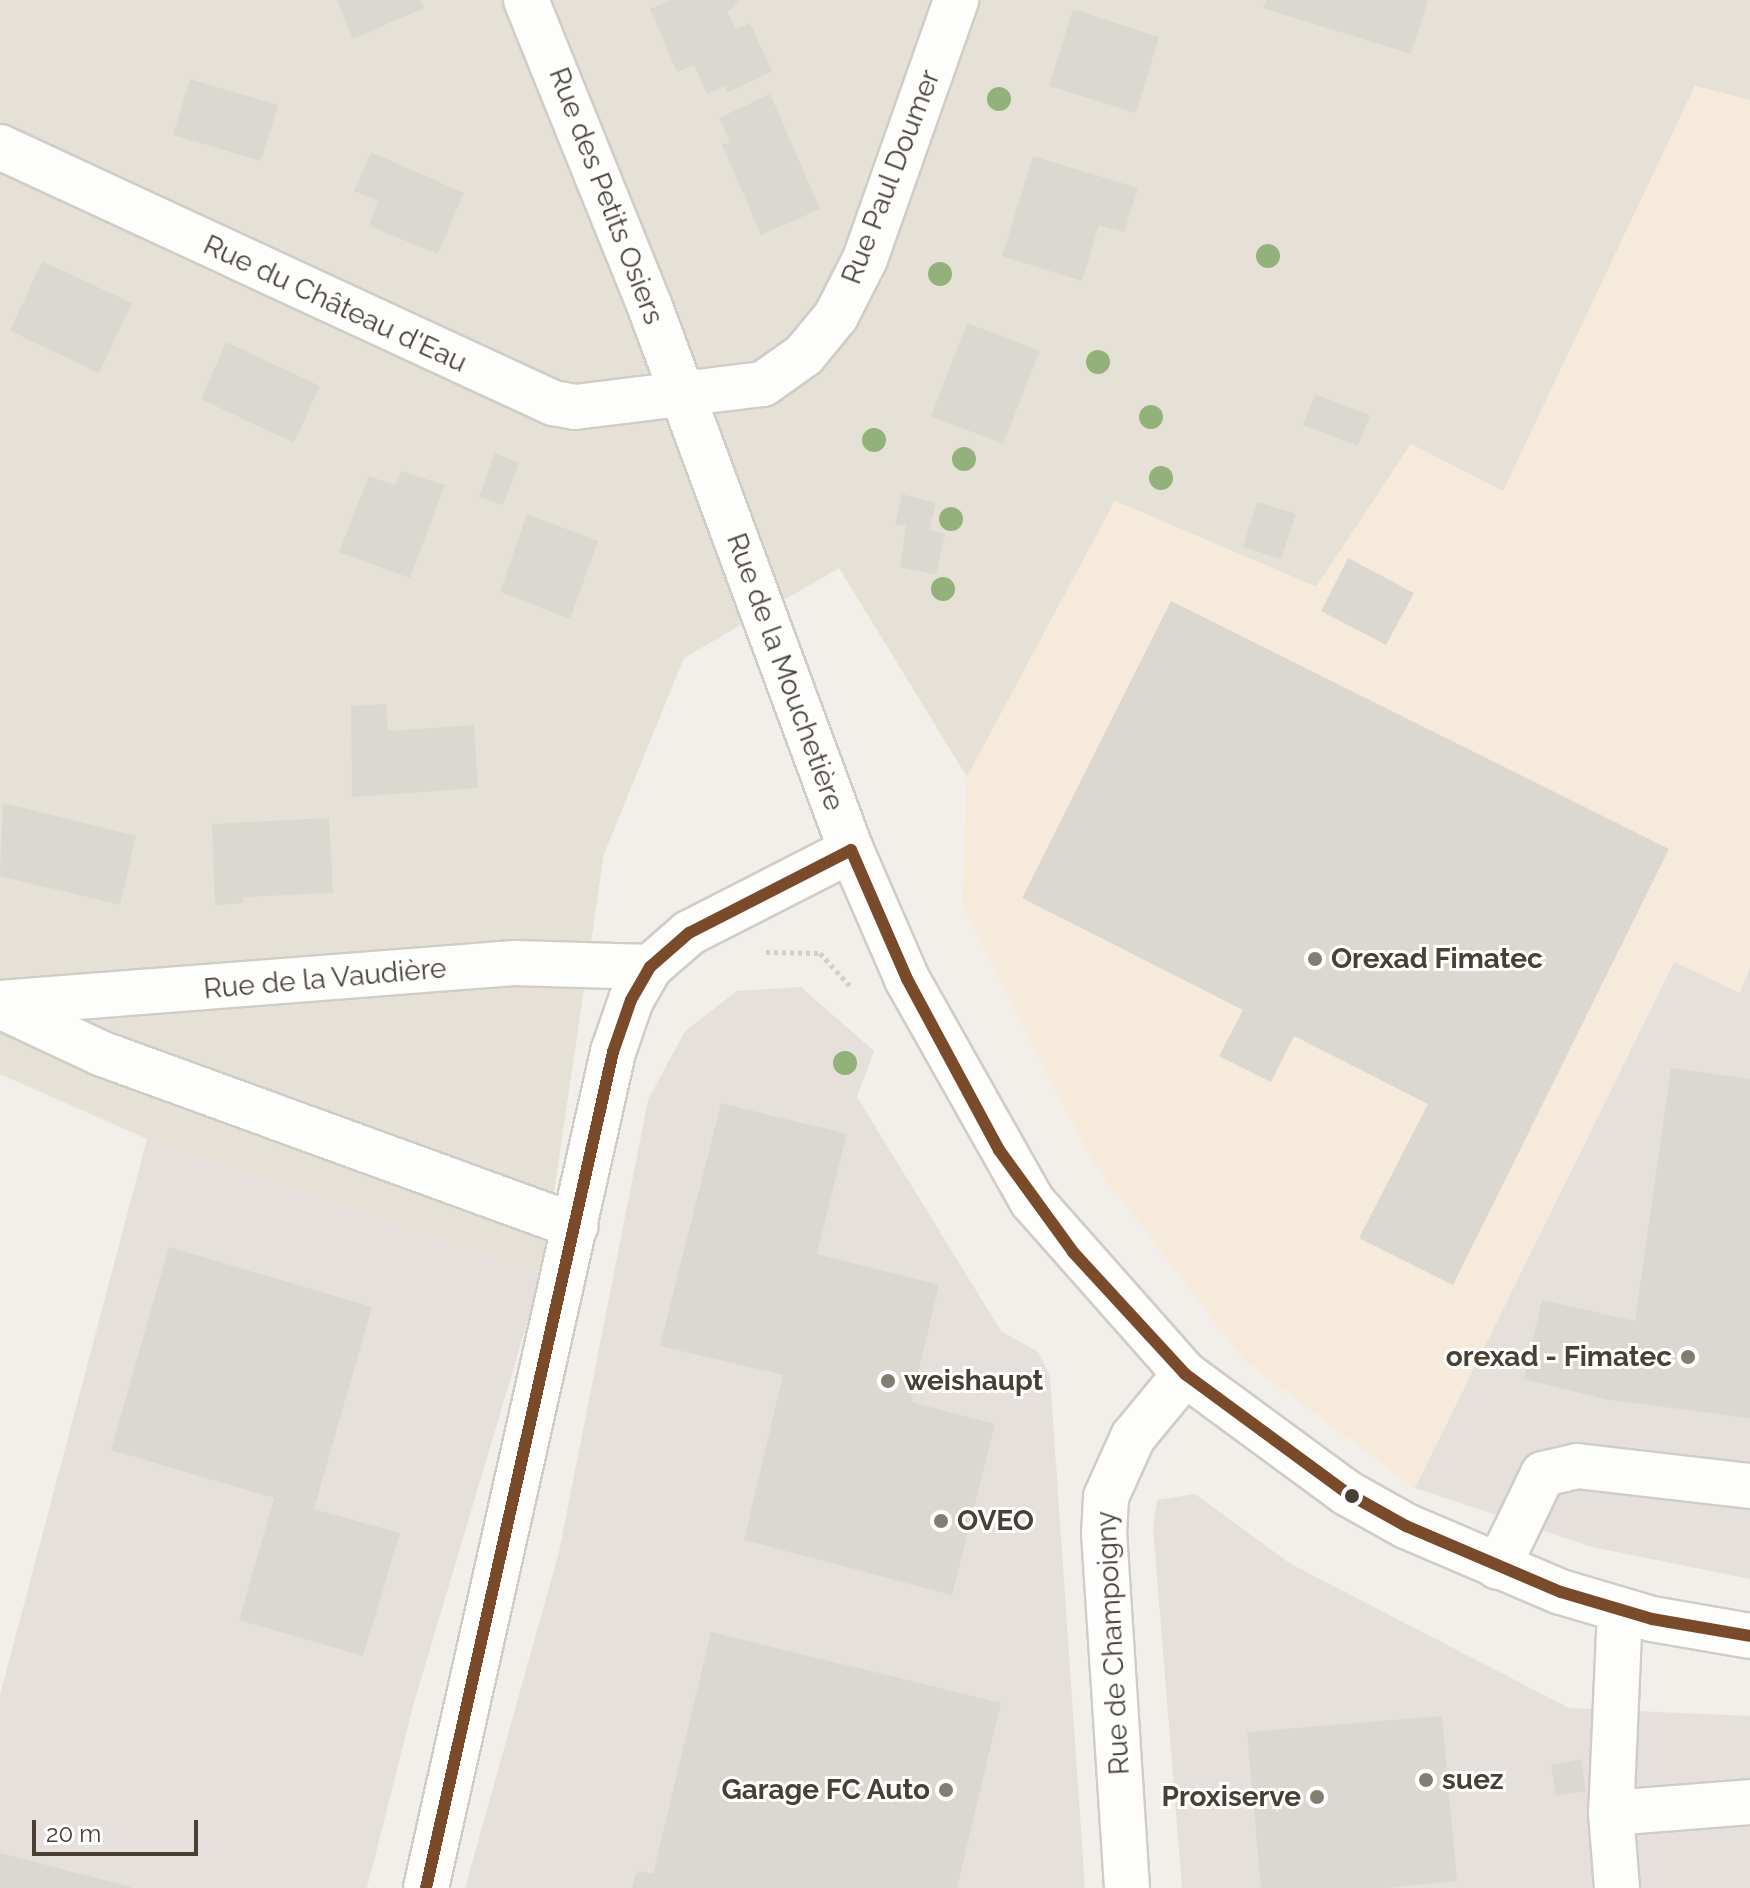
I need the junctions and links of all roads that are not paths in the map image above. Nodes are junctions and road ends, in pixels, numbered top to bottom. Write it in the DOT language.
graph roads {
  1 [pos="526,0"];
  2 [pos="956,0"];
  3 [pos="0,147"];
  4 [pos="681,394"];
  5 [pos="851,850"];
  6 [pos="650,967"];
  7 [pos="0,1005"];
  8 [pos="575,1226"];
  9 [pos="1185,1374"];
  10 [pos="1750,1486"];
  11 [pos="1498,1567"];
  12 [pos="1620,1610"];
  13 [pos="1750,1636"];
  14 [pos="1750,1802"];
  15 [pos="1611,1813"];
  16 [pos="426,1888"];
  17 [pos="1127,1888"];
  18 [pos="1617,1888"];
  1 -- 4 [label="street, Rue des Petits Osiers"];
  2 -- 4 [label="street, Rue Paul Doumer"];
  3 -- 4 [label="street, Rue du Château d'Eau"];
  4 -- 5 [label="street, Rue de la Mouchetière"];
  5 -- 6 [label="street"];
  5 -- 9 [label="street, Rue de la Mouchetière"];
  6 -- 7 [label="street, Rue de la Vaudière"];
  6 -- 8 [label="street"];
  7 -- 8 [label="street, Rue de la Vaudière"];
  8 -- 16 [label="street"];
  9 -- 11 [label="street, Rue de la Mouchetière"];
  9 -- 17 [label="street, Rue de Champoigny"];
  10 -- 11 [label="street"];
  11 -- 12 [label="street, Rue de la Mouchetière"];
  12 -- 13 [label="street, Rue de la Mouchetière"];
  12 -- 15 [label="street"];
  14 -- 15 [label="street"];
  15 -- 18 [label="street"];
}
